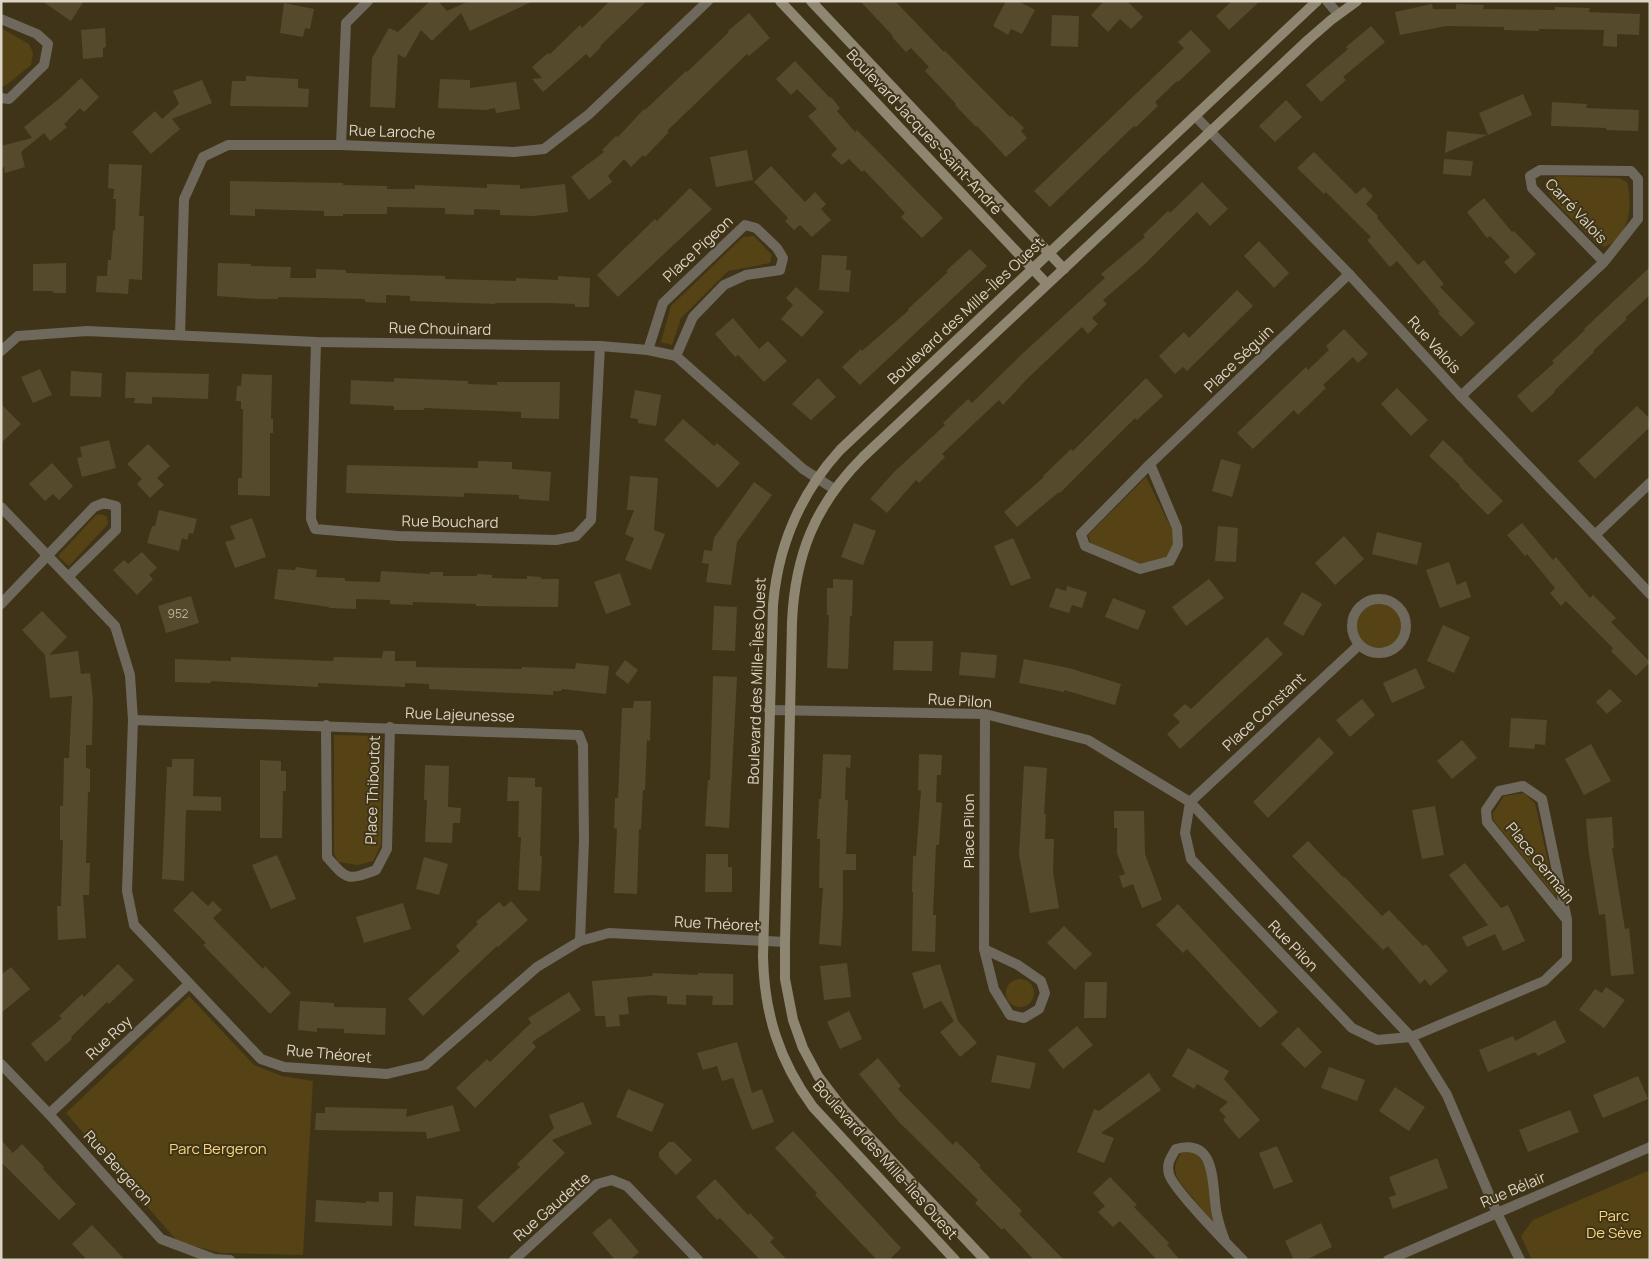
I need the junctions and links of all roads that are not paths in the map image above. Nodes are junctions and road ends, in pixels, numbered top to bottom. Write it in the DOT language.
graph roads {
  1 [pos="368,1"];
  2 [pos="708,1"];
  3 [pos="780,1"];
  4 [pos="811,1"];
  5 [pos="1316,1"];
  6 [pos="1327,1"];
  7 [pos="1357,1"];
  8 [pos="1338,14"];
  9 [pos="1,19"];
  10 [pos="1,98"];
  11 [pos="1195,116"];
  12 [pos="1210,133"];
  13 [pos="341,145"];
  14 [pos="1050,254"];
  15 [pos="1604,262"];
  16 [pos="1033,269"];
  17 [pos="1064,269"];
  18 [pos="1349,274"];
  19 [pos="1046,284"];
  20 [pos="180,335"];
  21 [pos="316,342"];
  22 [pos="600,346"];
  23 [pos="648,350"];
  24 [pos="1,351"];
  25 [pos="676,356"];
  26 [pos="1460,396"];
  27 [pos="1150,464"];
  28 [pos="817,479"];
  29 [pos="1650,483"];
  30 [pos="834,489"];
  31 [pos="1,507"];
  32 [pos="1595,535"];
  33 [pos="48,556"];
  34 [pos="68,577"];
  35 [pos="1650,594"];
  36 [pos="1,604"];
  37 [pos="1359,645"];
  38 [pos="770,710"];
  39 [pos="790,711"];
  40 [pos="985,714"];
  41 [pos="132,720"];
  42 [pos="326,726"];
  43 [pos="390,728"];
  44 [pos="1190,802"];
  45 [pos="1567,920"];
  46 [pos="580,941"];
  47 [pos="763,942"];
  48 [pos="784,942"];
  49 [pos="984,949"];
  50 [pos="189,984"];
  51 [pos="1411,1037"];
  52 [pos="1,1064"];
  53 [pos="49,1114"];
  54 [pos="1650,1147"];
  55 [pos="1497,1213"];
  56 [pos="1225,1241"];
  57 [pos="230,1260"];
  58 [pos="514,1260"];
  59 [pos="698,1260"];
  60 [pos="955,1260"];
  61 [pos="985,1260"];
  62 [pos="1243,1260"];
  63 [pos="1388,1260"];
  64 [pos="1520,1260"];
  1 -- 13 [label="street"];
  2 -- 13 [label="street, Rue Laroche"];
  3 -- 16 [label="street, Boulevard Jacques-Saint-André"];
  4 -- 14 [label="street, Boulevard Jacques-Saint-André"];
  5 -- 11 [label="street, Boulevard des Mille-Îles Ouest"];
  6 -- 8 [label="street"];
  7 -- 8 [label="street, Boulevard des Mille-Îles Ouest"];
  8 -- 12 [label="street, Boulevard des Mille-Îles Ouest"];
  9 -- 10 [label="street"];
  11 -- 12 [label="street, Rue Valois"];
  11 -- 14 [label="street, Boulevard des Mille-Îles Ouest"];
  12 -- 17 [label="street, Boulevard des Mille-Îles Ouest"];
  12 -- 18 [label="street, Rue Valois"];
  13 -- 20 [label="street, Rue Laroche"];
  14 -- 16 [label="street, Boulevard des Mille-Îles Ouest"];
  14 -- 17 [label="street, Boulevard Jacques-Saint-André"];
  15 -- 15 [label="street, Carré Valois"];
  15 -- 26 [label="street, Carré Valois"];
  16 -- 19 [label="street, Boulevard Jacques-Saint-André"];
  16 -- 28 [label="street, Boulevard des Mille-Îles Ouest"];
  17 -- 19 [label="street, Boulevard des Mille-Îles Ouest"];
  18 -- 26 [label="street, Rue Valois"];
  18 -- 27 [label="street, Place Séguin"];
  19 -- 30 [label="street, Boulevard des Mille-Îles Ouest"];
  20 -- 21 [label="street, Rue Chouinard"];
  20 -- 24 [label="street, Rue Chouinard"];
  21 -- 22 [label="street, Rue Chouinard"];
  21 -- 22 [label="street, Rue Bouchard"];
  22 -- 23 [label="street, Rue Chouinard"];
  23 -- 25 [label="street, Rue Chouinard"];
  23 -- 25 [label="street, Place Pigeon"];
  25 -- 28 [label="street, Rue Chouinard"];
  26 -- 32 [label="street, Rue Valois"];
  27 -- 27 [label="street, Place Séguin"];
  28 -- 30 [label="street, Rue Chouinard"];
  28 -- 38 [label="street, Boulevard des Mille-Îles Ouest"];
  29 -- 32 [label="street"];
  30 -- 39 [label="street, Boulevard des Mille-Îles Ouest"];
  31 -- 33 [label="street, Rue Théoret"];
  32 -- 35 [label="street, Rue Valois"];
  33 -- 34 [label="street, Rue Théoret"];
  33 -- 34 [label="street"];
  33 -- 36 [label="street"];
  34 -- 41 [label="street, Rue Théoret"];
  37 -- 37 [label="street"];
  37 -- 44 [label="street, Place Constant"];
  38 -- 39 [label="street, Rue Pilon"];
  38 -- 47 [label="street, Boulevard des Mille-Îles Ouest"];
  39 -- 40 [label="street, Rue Pilon"];
  39 -- 48 [label="street, Boulevard des Mille-Îles Ouest"];
  40 -- 44 [label="street, Rue Pilon"];
  40 -- 49 [label="street, Place Pilon"];
  41 -- 42 [label="street, Rue Lajeunesse"];
  41 -- 50 [label="street, Rue Théoret"];
  42 -- 43 [label="street, Rue Lajeunesse"];
  42 -- 43 [label="street, Place Thiboutot"];
  43 -- 46 [label="street, Rue Lajeunesse"];
  44 -- 51 [label="street, Rue Pilon"];
  44 -- 51 [label="street, Rue Pilon"];
  45 -- 45 [label="street, Place Germain"];
  45 -- 51 [label="street, Place Germain"];
  46 -- 47 [label="street, Rue Théoret"];
  46 -- 50 [label="street, Rue Théoret"];
  47 -- 48 [label="street, Rue Théoret"];
  47 -- 60 [label="street, Boulevard des Mille-Îles Ouest"];
  48 -- 61 [label="street, Boulevard des Mille-Îles Ouest"];
  49 -- 49 [label="street, Place Pilon"];
  50 -- 53 [label="street, Rue Roy"];
  51 -- 55 [label="street, Rue Pilon"];
  52 -- 53 [label="street, Rue Bergeron"];
  53 -- 57 [label="street, Rue Bergeron"];
  54 -- 55 [label="street, Rue Bélair"];
  55 -- 63 [label="street, Rue Bélair"];
  55 -- 64 [label="street, Rue Pilon"];
  56 -- 56 [label="street"];
  56 -- 62 [label="street"];
  58 -- 59 [label="street, Rue Gaudette"];
}
